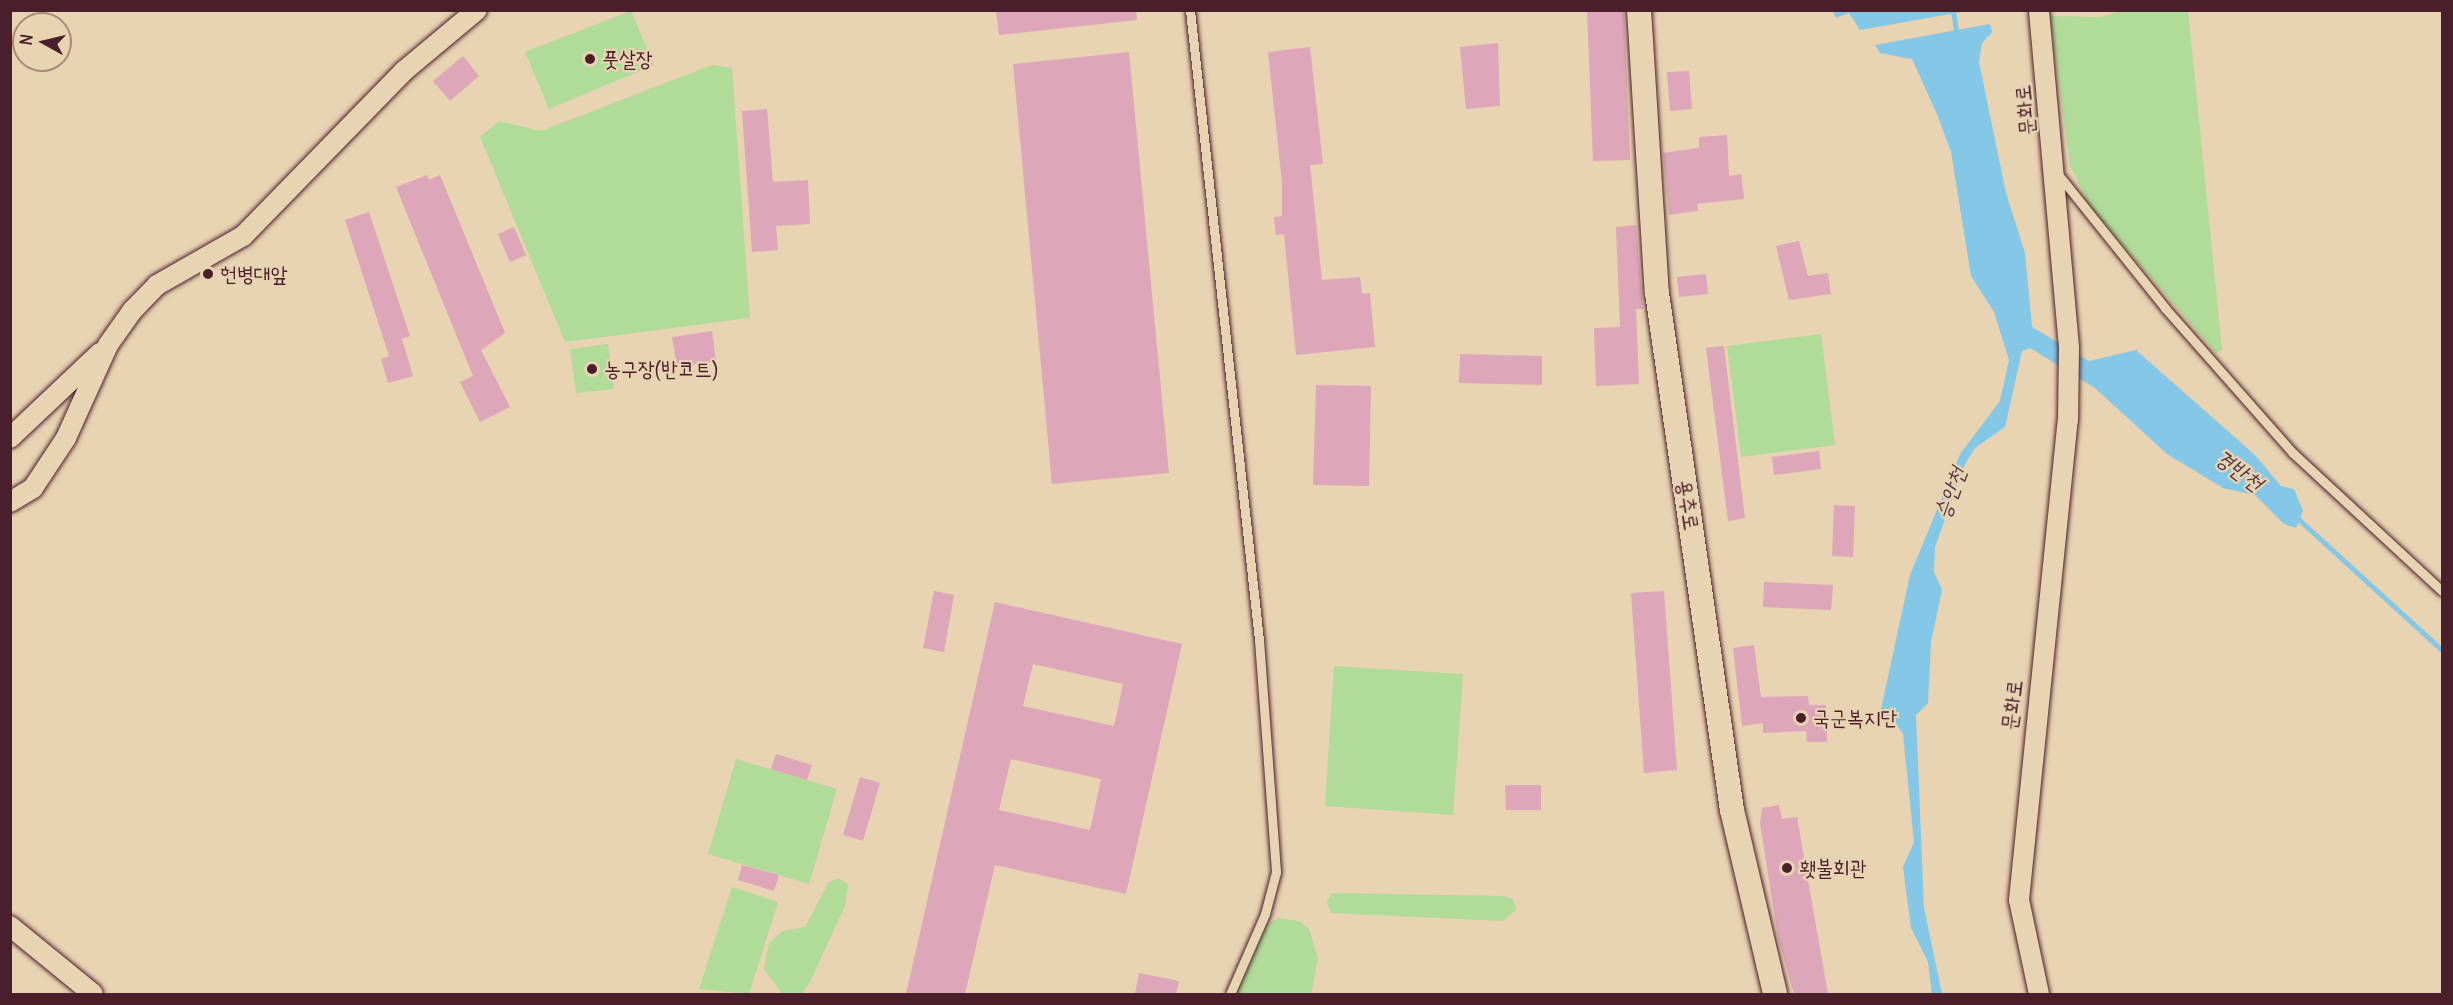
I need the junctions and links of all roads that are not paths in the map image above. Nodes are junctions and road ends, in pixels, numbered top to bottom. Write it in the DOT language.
graph roads {
  1 [pos="477,10"];
  2 [pos="1190,10"];
  3 [pos="1639,10"];
  4 [pos="2039,10"];
  5 [pos="2056,172"];
  6 [pos="108,345"];
  7 [pos="10,438"];
  8 [pos="10,502"];
  9 [pos="2442,591"];
  10 [pos="10,926"];
  11 [pos="93,994"];
  12 [pos="1230,994"];
  13 [pos="1775,994"];
  14 [pos="2039,994"];
  1 -- 6 [label="street"];
  2 -- 12 [label="lane"];
  3 -- 13 [label="street, 용추로"];
  4 -- 5 [label="street, 문화로"];
  5 -- 9 [label="lane"];
  5 -- 14 [label="street, 문화로"];
  6 -- 7 [label="street"];
  6 -- 8 [label="street"];
  10 -- 11 [label="street"];
}
